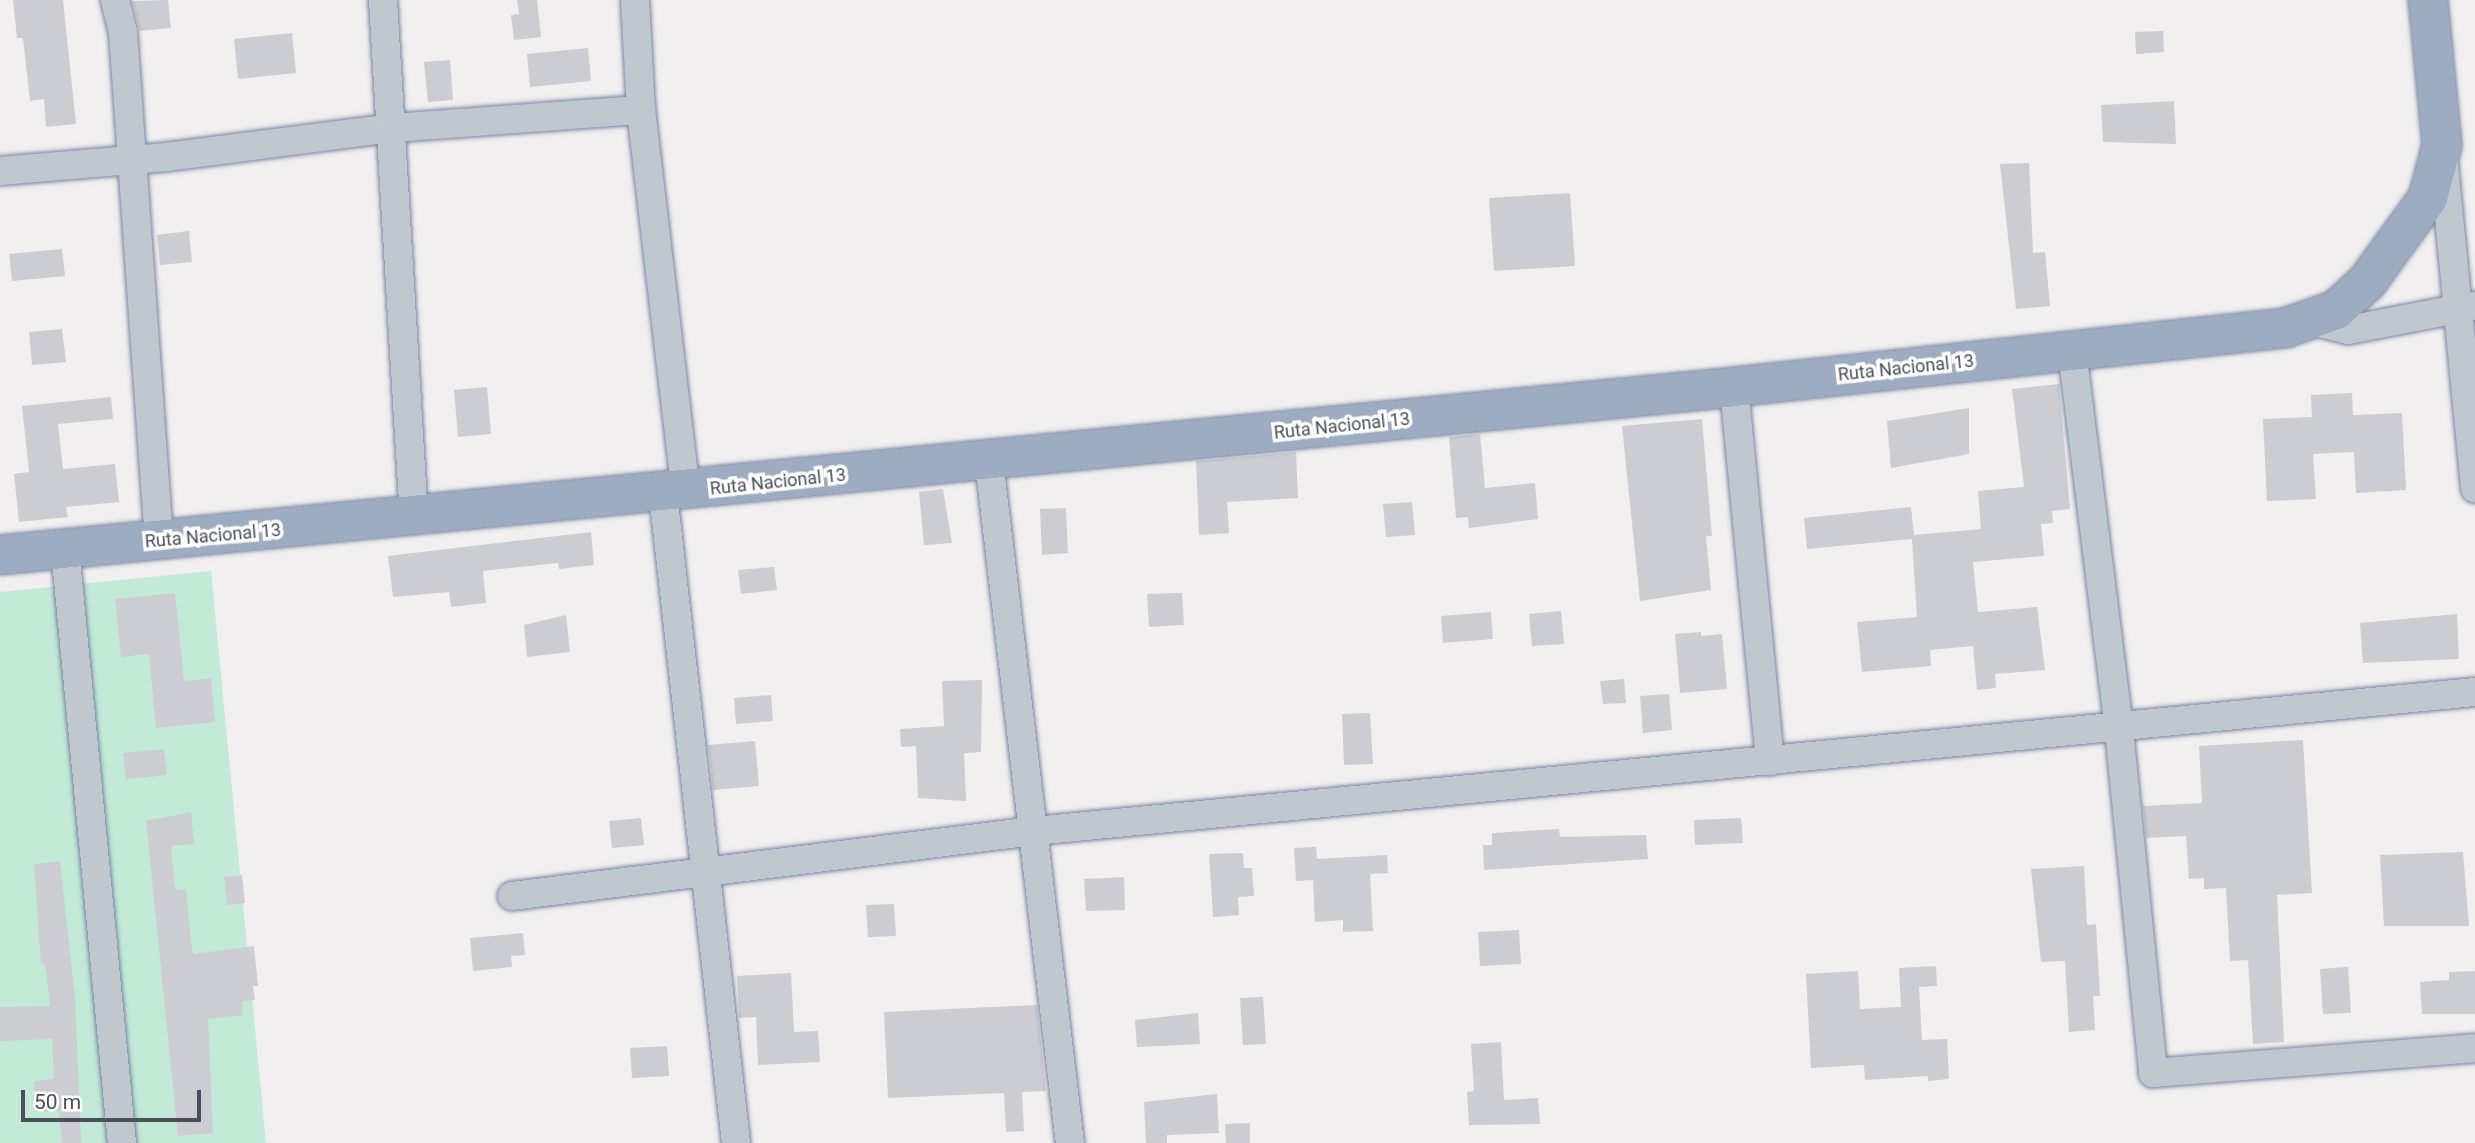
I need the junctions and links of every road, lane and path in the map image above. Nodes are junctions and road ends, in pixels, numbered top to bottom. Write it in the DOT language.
graph roads {
  1 [pos="115,0"];
  2 [pos="383,0"];
  3 [pos="635,0"];
  4 [pos="2428,0"];
  5 [pos="641,110"];
  6 [pos="393,128"];
  7 [pos="2442,145"];
  8 [pos="132,160"];
  9 [pos="0,171"];
  10 [pos="2466,307"];
  11 [pos="2308,320"];
  12 [pos="2072,351"];
  13 [pos="1734,387"];
  14 [pos="989,461"];
  15 [pos="2475,489"];
  16 [pos="674,492"];
  17 [pos="414,518"];
  18 [pos="159,541"];
  19 [pos="65,549"];
  20 [pos="0,555"];
  21 [pos="2475,692"];
  22 [pos="2119,730"];
  23 [pos="1770,761"];
  24 [pos="1034,831"];
  25 [pos="702,871"];
  26 [pos="512,896"];
  27 [pos="2475,1048"];
  28 [pos="122,1143"];
  29 [pos="736,1143"];
  30 [pos="1070,1143"];
  1 -- 8 [label="street"];
  2 -- 6 [label="street"];
  3 -- 5 [label="street"];
  4 -- 7 [label="highway, Ruta Nacional 13"];
  5 -- 6 [label="street"];
  5 -- 16 [label="street"];
  6 -- 8 [label="street"];
  6 -- 17 [label="street"];
  7 -- 10 [label="street"];
  7 -- 11 [label="highway, Ruta Nacional 13"];
  8 -- 9 [label="street"];
  8 -- 18 [label="street"];
  10 -- 11 [label="street"];
  10 -- 15 [label="street"];
  11 -- 12 [label="highway, Ruta Nacional 13"];
  12 -- 13 [label="highway, Ruta Nacional 13"];
  12 -- 22 [label="street"];
  13 -- 14 [label="highway, Ruta Nacional 13"];
  13 -- 23 [label="street"];
  14 -- 16 [label="highway, Ruta Nacional 13"];
  14 -- 24 [label="street"];
  16 -- 17 [label="highway, Ruta Nacional 13"];
  16 -- 25 [label="street"];
  17 -- 18 [label="highway, Ruta Nacional 13"];
  18 -- 19 [label="highway, Ruta Nacional 13"];
  19 -- 20 [label="highway, Ruta Nacional 13"];
  19 -- 28 [label="street"];
  21 -- 22 [label="street"];
  22 -- 23 [label="street"];
  22 -- 27 [label="street"];
  23 -- 24 [label="street"];
  24 -- 25 [label="street"];
  24 -- 30 [label="street"];
  25 -- 26 [label="street"];
  25 -- 29 [label="street"];
}
